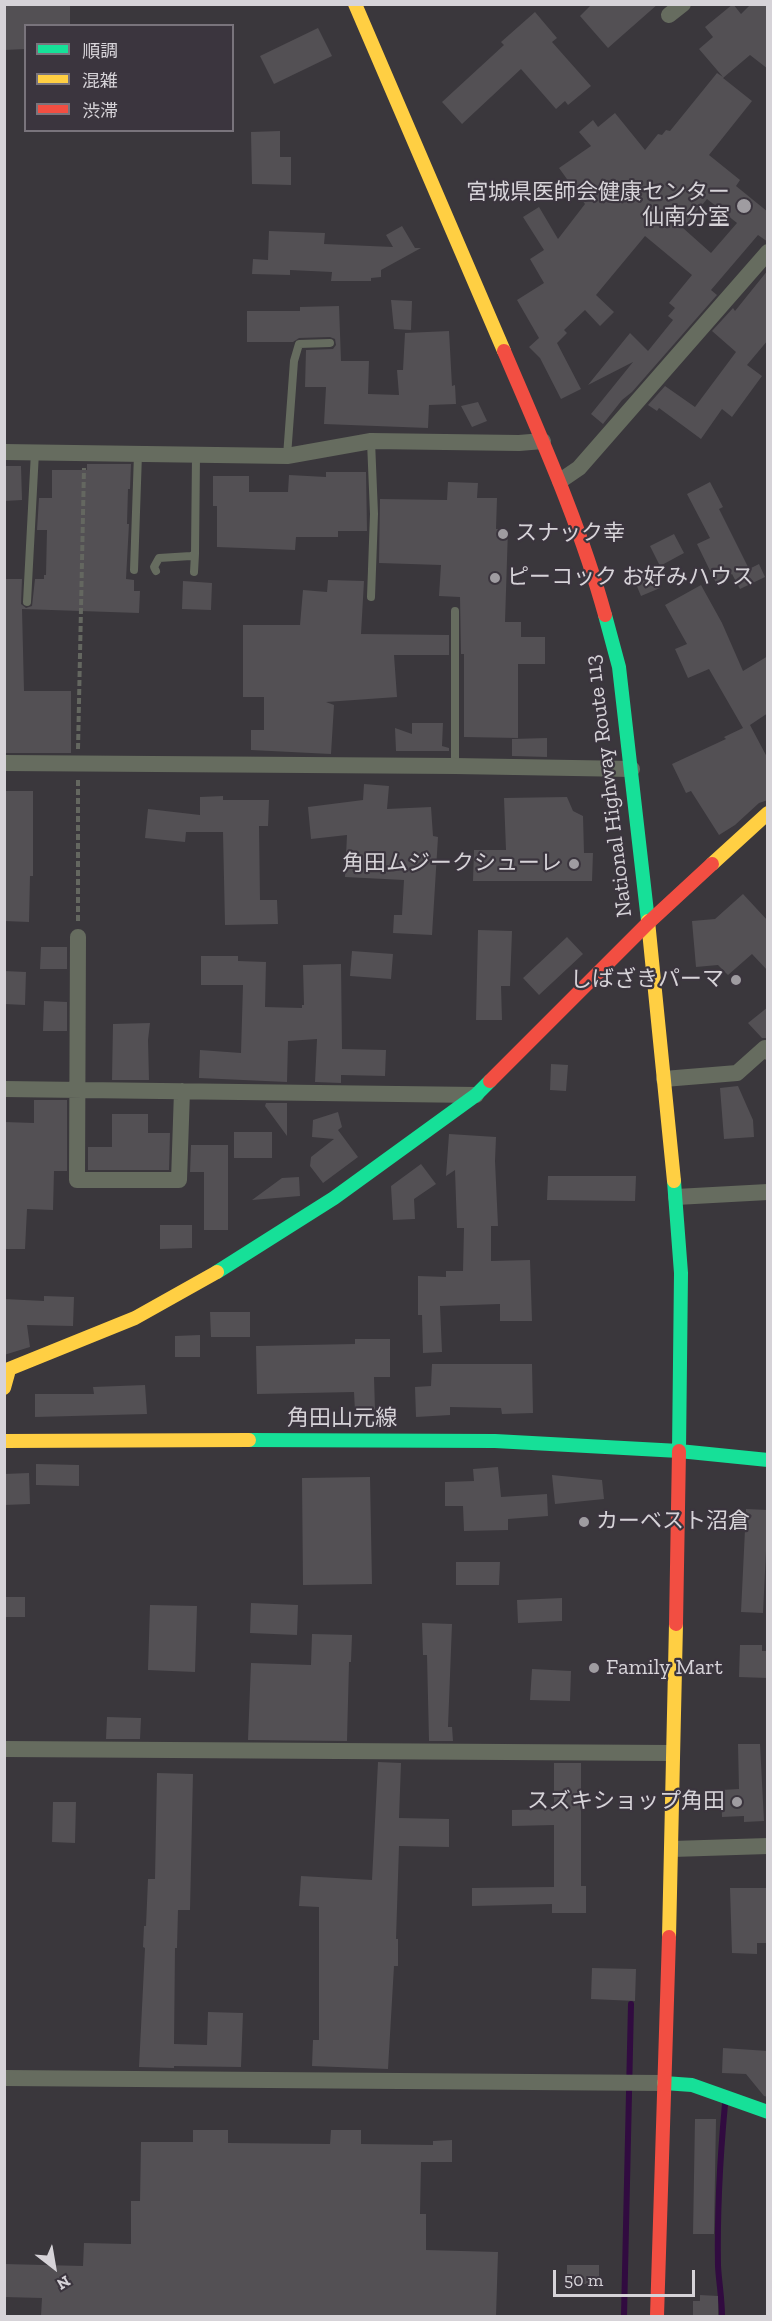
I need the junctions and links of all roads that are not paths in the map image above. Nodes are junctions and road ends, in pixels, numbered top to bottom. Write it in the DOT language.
graph roads {
  1 [pos="355,4"];
  2 [pos="683,4"];
  3 [pos="669,15"];
  4 [pos="768,252"];
  5 [pos="330,343"];
  6 [pos="371,441"];
  7 [pos="543,441"];
  8 [pos="4,452"];
  9 [pos="35,452"];
  10 [pos="138,454"];
  11 [pos="196,455"];
  12 [pos="287,456"];
  13 [pos="560,481"];
  14 [pos="195,554"];
  15 [pos="134,570"];
  16 [pos="156,571"];
  17 [pos="194,572"];
  18 [pos="371,597"];
  19 [pos="27,602"];
  20 [pos="455,611"];
  21 [pos="4,763"];
  22 [pos="455,766"];
  23 [pos="632,770"];
  24 [pos="768,813"];
  25 [pos="647,924"];
  26 [pos="78,937"];
  27 [pos="768,1052"];
  28 [pos="664,1079"];
  29 [pos="4,1089"];
  30 [pos="77,1090"];
  31 [pos="182,1091"];
  32 [pos="476,1095"];
  33 [pos="768,1192"];
  34 [pos="676,1197"];
  35 [pos="7,1371"];
  36 [pos="4,1388"];
  37 [pos="4,1441"];
  38 [pos="679,1451"];
  39 [pos="768,1460"];
  40 [pos="4,1749"];
  41 [pos="672,1753"];
  42 [pos="768,1846"];
  43 [pos="672,1849"];
  44 [pos="4,2078"];
  45 [pos="664,2083"];
  46 [pos="768,2112"];
  47 [pos="657,2316"];
  1 -- 7 [label="main road, National Highway Route 113"];
  2 -- 3 [label="street"];
  4 -- 13 [label="street"];
  5 -- 12 [label="lane"];
  6 -- 7 [label="street"];
  6 -- 12 [label="street"];
  6 -- 18 [label="lane"];
  7 -- 13 [label="main road, National Highway Route 113"];
  8 -- 9 [label="street"];
  9 -- 10 [label="street"];
  9 -- 19 [label="lane"];
  10 -- 11 [label="street"];
  10 -- 15 [label="lane"];
  11 -- 12 [label="street"];
  11 -- 14 [label="lane"];
  13 -- 23 [label="main road, National Highway Route 113"];
  14 -- 16 [label="lane"];
  14 -- 17 [label="lane"];
  20 -- 22 [label="lane"];
  21 -- 22 [label="street"];
  22 -- 23 [label="street"];
  23 -- 25 [label="main road, National Highway Route 113"];
  24 -- 25 [label="main road"];
  25 -- 28 [label="main road, National Highway Route 113"];
  25 -- 32 [label="main road"];
  26 -- 30 [label="street"];
  27 -- 28 [label="street"];
  28 -- 34 [label="main road, National Highway Route 113"];
  29 -- 30 [label="street"];
  30 -- 31 [label="street"];
  30 -- 31 [label="street"];
  31 -- 32 [label="street"];
  32 -- 35 [label="main road"];
  33 -- 34 [label="street"];
  34 -- 38 [label="main road, National Highway Route 113"];
  35 -- 36 [label="main road"];
  37 -- 38 [label="main road, 角田山元線"];
  38 -- 39 [label="main road"];
  38 -- 41 [label="main road, National Highway Route 113"];
  40 -- 41 [label="street"];
  41 -- 43 [label="main road, National Highway Route 113"];
  42 -- 43 [label="street"];
  43 -- 45 [label="main road, National Highway Route 113"];
  44 -- 45 [label="street"];
  45 -- 46 [label="main road"];
  45 -- 47 [label="main road, National Highway Route 113"];
}
